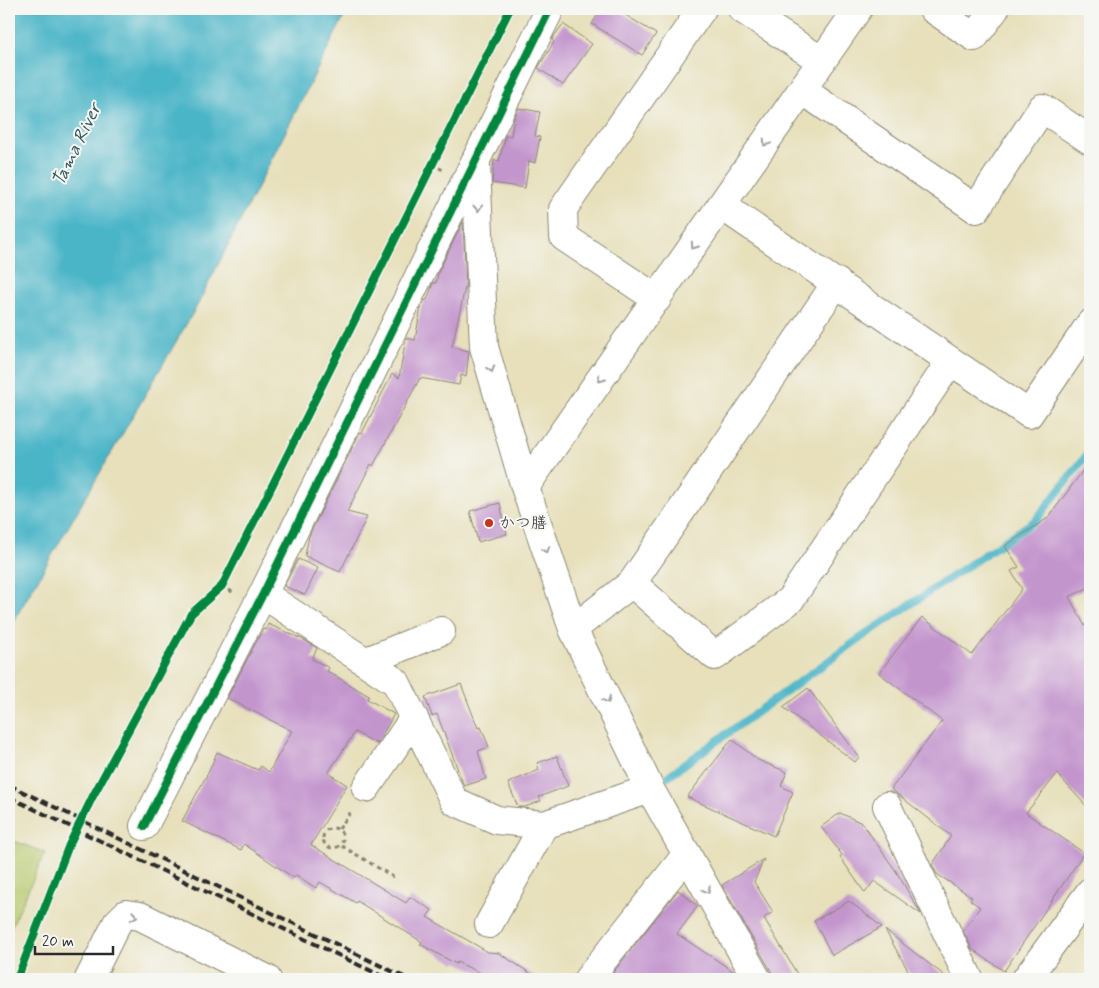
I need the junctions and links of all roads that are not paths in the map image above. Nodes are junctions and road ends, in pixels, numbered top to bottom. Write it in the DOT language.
graph roads {
  1 [pos="550,9"];
  2 [pos="702,9"];
  3 [pos="742,9"];
  4 [pos="858,9"];
  5 [pos="932,9"];
  6 [pos="995,9"];
  7 [pos="822,61"];
  8 [pos="797,96"];
  9 [pos="1090,140"];
  10 [pos="476,159"];
  11 [pos="722,206"];
  12 [pos="837,282"];
  13 [pos="657,298"];
  14 [pos="1090,324"];
  15 [pos="950,362"];
  16 [pos="525,487"];
  17 [pos="632,583"];
  18 [pos="263,594"];
  19 [pos="573,630"];
  20 [pos="441,631"];
  21 [pos="367,661"];
  22 [pos="414,718"];
  23 [pos="366,788"];
  24 [pos="650,789"];
  25 [pos="887,806"];
  26 [pos="544,825"];
  27 [pos="144,826"];
  28 [pos="687,854"];
  29 [pos="1090,892"];
  30 [pos="489,924"];
  31 [pos="89,979"];
  32 [pos="267,979"];
  33 [pos="588,979"];
  34 [pos="757,979"];
  35 [pos="969,979"];
  36 [pos="1026,979"];
  1 -- 10 [label="street"];
  2 -- 13 [label="street"];
  3 -- 7 [label="street"];
  4 -- 7 [label="street"];
  5 -- 6 [label="street"];
  7 -- 8 [label="street"];
  8 -- 9 [label="street"];
  8 -- 11 [label="street, one-way"];
  10 -- 16 [label="street, one-way"];
  10 -- 18 [label="street"];
  11 -- 12 [label="street"];
  11 -- 13 [label="street, one-way"];
  12 -- 15 [label="street"];
  12 -- 17 [label="street"];
  13 -- 16 [label="street, one-way"];
  14 -- 15 [label="street"];
  15 -- 17 [label="street"];
  16 -- 19 [label="street, one-way"];
  17 -- 19 [label="street"];
  18 -- 21 [label="street"];
  18 -- 27 [label="street"];
  19 -- 24 [label="street, one-way"];
  20 -- 21 [label="street"];
  21 -- 22 [label="street"];
  22 -- 23 [label="street"];
  22 -- 26 [label="street"];
  24 -- 26 [label="street"];
  24 -- 28 [label="street"];
  25 -- 35 [label="street"];
  26 -- 30 [label="street"];
  28 -- 33 [label="street"];
  28 -- 34 [label="street, one-way"];
  29 -- 36 [label="street"];
  31 -- 32 [label="street, one-way"];
}
